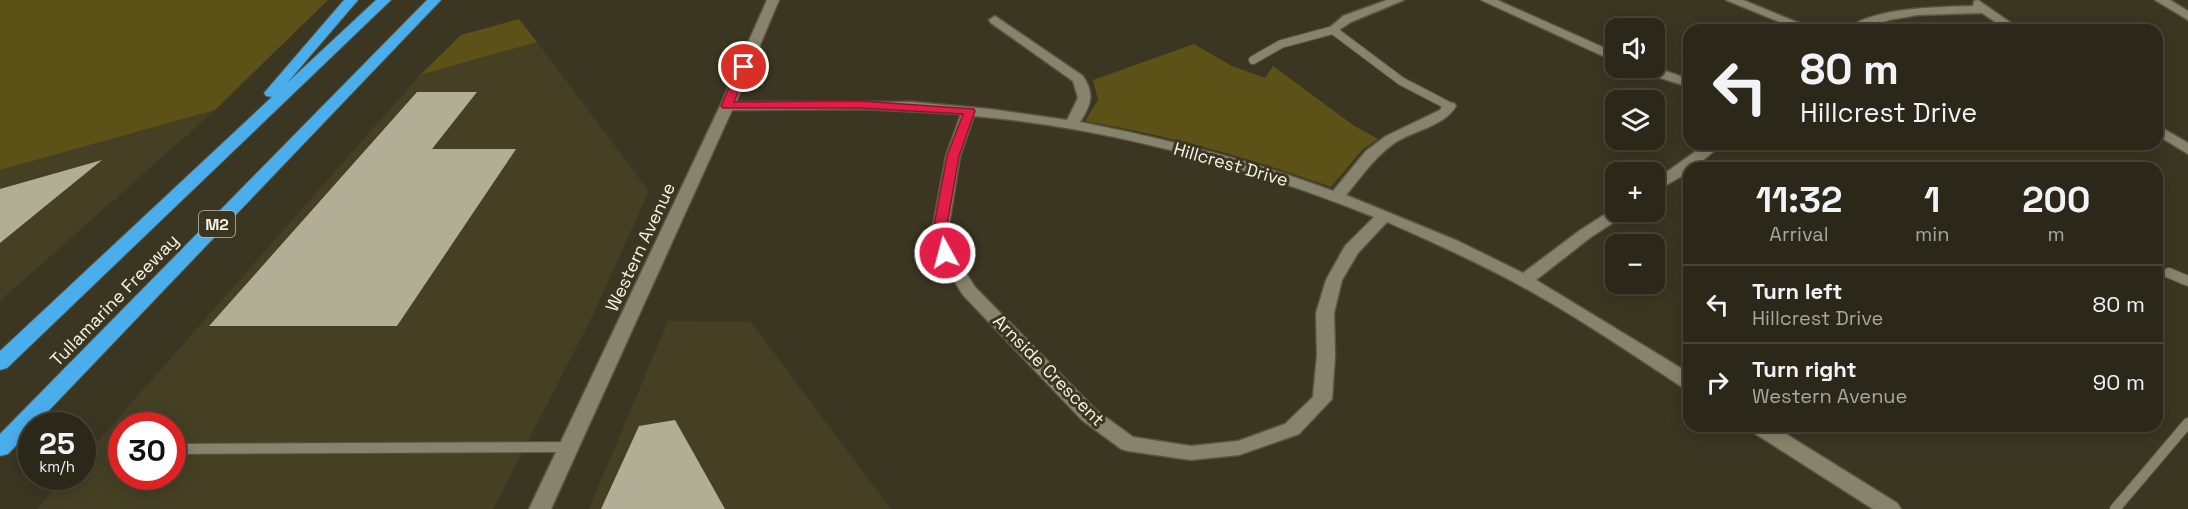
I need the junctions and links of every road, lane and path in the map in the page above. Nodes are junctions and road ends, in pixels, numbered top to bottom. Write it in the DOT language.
graph roads {
  1 [pos="351,0"];
  2 [pos="384,0"];
  3 [pos="434,0"];
  4 [pos="773,0"];
  5 [pos="1398,0"];
  6 [pos="1487,0"];
  7 [pos="1732,0"];
  8 [pos="1972,0"];
  9 [pos="2161,0"];
  10 [pos="1985,9"];
  11 [pos="2188,16"];
  12 [pos="995,20"];
  13 [pos="1794,24"];
  14 [pos="1865,24"];
  15 [pos="2006,24"];
  16 [pos="1333,30"];
  17 [pos="1605,53"];
  18 [pos="1253,60"];
  19 [pos="1665,75"];
  20 [pos="1683,81"];
  21 [pos="727,106"];
  22 [pos="1449,106"];
  23 [pos="969,111"];
  24 [pos="1071,125"];
  25 [pos="2163,133"];
  26 [pos="1708,150"];
  27 [pos="2188,150"];
  28 [pos="1693,162"];
  29 [pos="207,167"];
  30 [pos="1683,169"];
  31 [pos="1665,181"];
  32 [pos="1337,196"];
  33 [pos="1384,216"];
  34 [pos="1605,221"];
  35 [pos="2169,273"];
  36 [pos="1524,281"];
  37 [pos="2188,281"];
  38 [pos="0,363"];
  39 [pos="1683,378"];
  40 [pos="2188,423"];
  41 [pos="1768,432"];
  42 [pos="568,447"];
  43 [pos="0,448"];
  44 [pos="186,449"];
  45 [pos="540,509"];
  46 [pos="1890,509"];
  47 [pos="2115,509"];
  1 -- 29 [label="highway"];
  2 -- 29 [label="highway, Tullamarine Freeway / M2"];
  3 -- 43 [label="highway, Tullamarine Freeway / M2"];
  4 -- 21 [label="street, Western Avenue"];
  5 -- 16 [label="street"];
  6 -- 17 [label="street"];
  7 -- 13 [label="street"];
  8 -- 10 [label="street"];
  9 -- 11 [label="street"];
  10 -- 14 [label="street"];
  10 -- 15 [label="street"];
  12 -- 24 [label="street"];
  16 -- 18 [label="lane"];
  16 -- 22 [label="lane"];
  19 -- 20 [label="street"];
  21 -- 23 [label="street, Hillcrest Drive"];
  21 -- 42 [label="street, Western Avenue"];
  22 -- 32 [label="street"];
  23 -- 24 [label="street, Hillcrest Drive"];
  23 -- 33 [label="street, Arnside Crescent"];
  24 -- 32 [label="street, Hillcrest Drive"];
  25 -- 27 [label="street"];
  26 -- 28 [label="street"];
  29 -- 38 [label="highway, Tullamarine Freeway / M2"];
  30 -- 31 [label="street"];
  32 -- 33 [label="street, Hillcrest Drive"];
  33 -- 36 [label="street, Hillcrest Drive"];
  34 -- 36 [label="street"];
  35 -- 37 [label="lane"];
  36 -- 39 [label="street, Hillcrest Drive"];
  40 -- 47 [label="lane"];
  41 -- 46 [label="street"];
  42 -- 44 [label="lane"];
  42 -- 45 [label="street, Western Avenue"];
}
